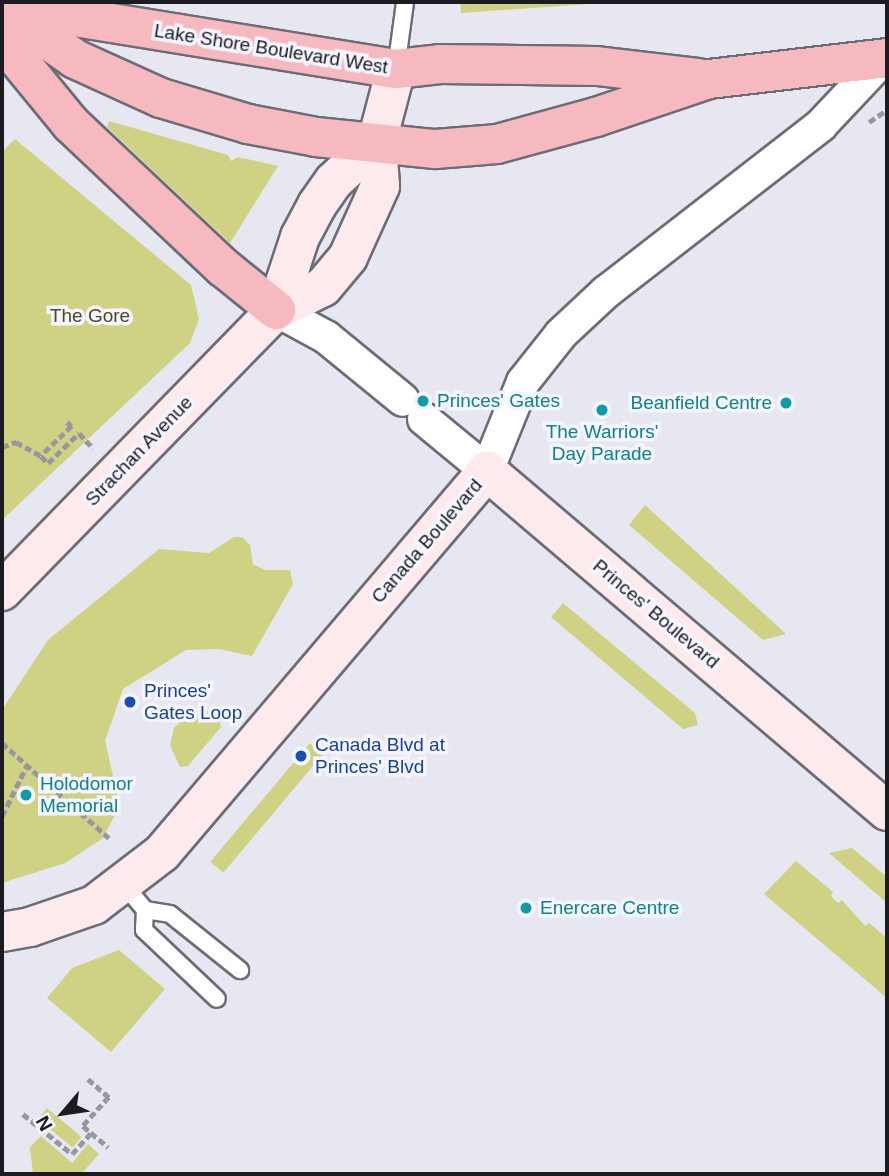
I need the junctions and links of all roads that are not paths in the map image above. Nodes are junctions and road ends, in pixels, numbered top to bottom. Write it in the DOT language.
graph roads {
  1 [pos="405,2"];
  2 [pos="2,7"];
  3 [pos="2,40"];
  4 [pos="886,58"];
  5 [pos="396,69"];
  6 [pos="709,79"];
  7 [pos="377,141"];
  8 [pos="276,310"];
  9 [pos="487,471"];
  10 [pos="2,591"];
  11 [pos="887,811"];
  12 [pos="135,898"];
  13 [pos="2,932"];
  14 [pos="240,970"];
  15 [pos="216,999"];
  1 -- 5 [label="lane"];
  2 -- 5 [label="highway, Lake Shore Boulevard West"];
  2 -- 7 [label="highway, Lake Shore Boulevard West"];
  3 -- 8 [label="highway"];
  4 -- 6 [label="highway, Lake Shore Boulevard West"];
  4 -- 9 [label="street, Canada Boulevard"];
  5 -- 6 [label="highway, Lake Shore Boulevard West"];
  5 -- 7 [label="street, Strachan Avenue"];
  6 -- 7 [label="highway, Lake Shore Boulevard West"];
  7 -- 8 [label="street, Strachan Avenue"];
  7 -- 8 [label="street, Strachan Avenue"];
  8 -- 9 [label="street, Princes' Boulevard"];
  8 -- 10 [label="street, Strachan Avenue"];
  9 -- 11 [label="street, Princes' Boulevard"];
  9 -- 12 [label="street, Canada Boulevard"];
  12 -- 13 [label="street, Canada Boulevard"];
  12 -- 14 [label="lane"];
  12 -- 15 [label="lane"];
}
